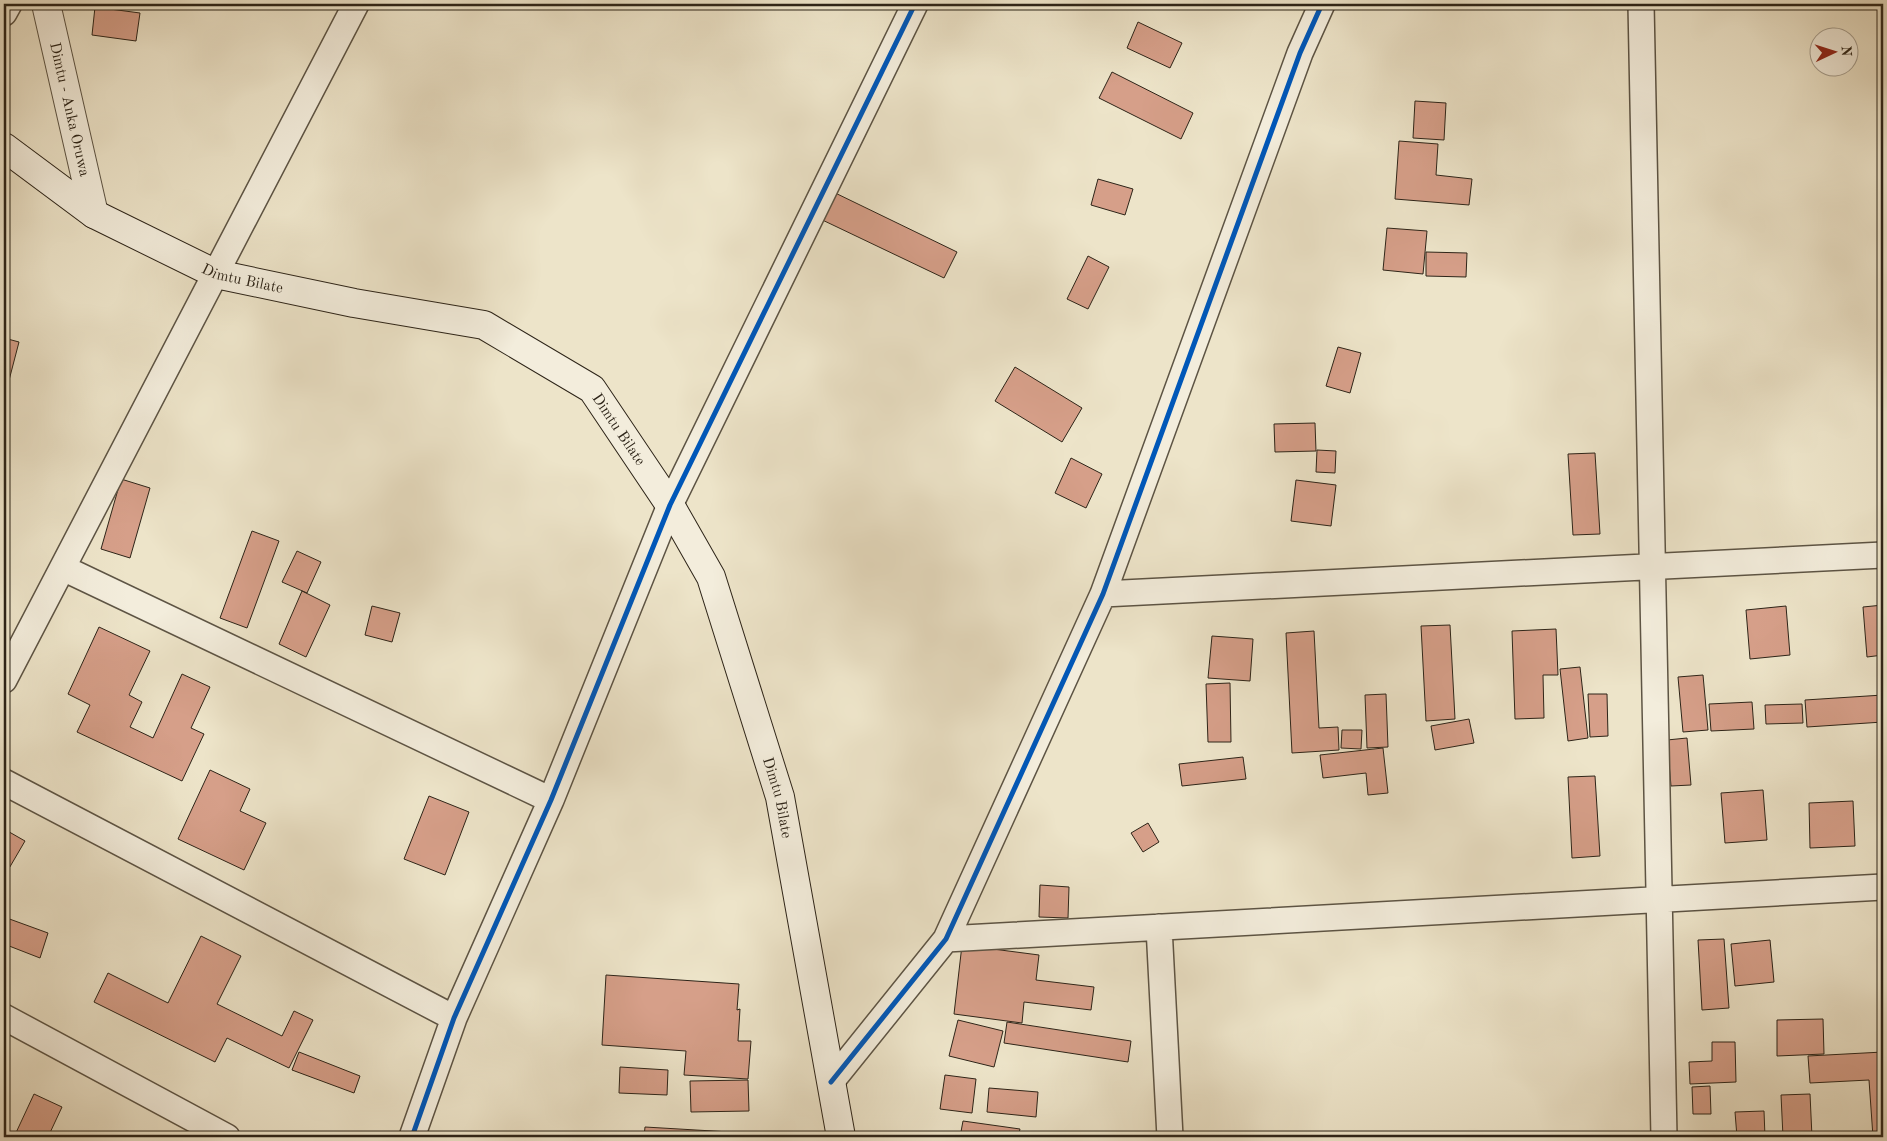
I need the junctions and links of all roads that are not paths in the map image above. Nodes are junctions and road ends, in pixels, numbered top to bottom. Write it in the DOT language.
graph roads {
  1 [pos="9,4"];
  2 [pos="46,4"];
  3 [pos="356,4"];
  4 [pos="916,4"];
  5 [pos="1322,4"];
  6 [pos="1641,4"];
  7 [pos="4,13"];
  8 [pos="4,147"];
  9 [pos="94,214"];
  10 [pos="216,274"];
  11 [pos="670,505"];
  12 [pos="1883,555"];
  13 [pos="1652,566"];
  14 [pos="62,568"];
  15 [pos="1103,594"];
  16 [pos="5,673"];
  17 [pos="4,782"];
  18 [pos="551,800"];
  19 [pos="1883,887"];
  20 [pos="1659,900"];
  21 [pos="1159,927"];
  22 [pos="946,939"];
  23 [pos="4,1018"];
  24 [pos="454,1018"];
  25 [pos="831,1082"];
  26 [pos="227,1137"];
  27 [pos="412,1137"];
  28 [pos="825,1137"];
  29 [pos="841,1137"];
  30 [pos="1170,1137"];
  31 [pos="1664,1137"];
  1 -- 7 [label="street"];
  2 -- 9 [label="main road, Dimtu - Anka Oruwa"];
  3 -- 10 [label="street"];
  4 -- 11 [label="street"];
  5 -- 15 [label="street"];
  6 -- 13 [label="street"];
  8 -- 9 [label="main road, Dimtu Bilate"];
  9 -- 10 [label="main road, Dimtu Bilate"];
  10 -- 11 [label="main road, Dimtu Bilate"];
  10 -- 14 [label="street"];
  11 -- 18 [label="street"];
  11 -- 25 [label="main road, Dimtu Bilate"];
  12 -- 13 [label="street"];
  13 -- 15 [label="street"];
  13 -- 20 [label="street"];
  14 -- 16 [label="street"];
  14 -- 18 [label="street"];
  15 -- 22 [label="street"];
  17 -- 24 [label="street"];
  18 -- 24 [label="street"];
  19 -- 20 [label="street"];
  20 -- 21 [label="street"];
  20 -- 31 [label="street"];
  21 -- 22 [label="street"];
  21 -- 30 [label="street"];
  22 -- 25 [label="street"];
  23 -- 26 [label="street"];
  24 -- 27 [label="street"];
  25 -- 28 [label="main road, Dimtu Bilate"];
  25 -- 29 [label="main road, Dimtu Bilate"];
}
